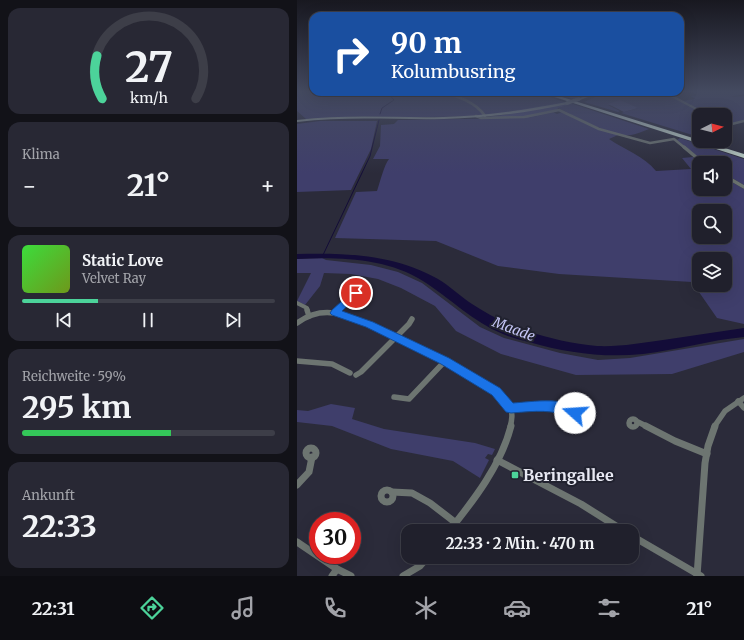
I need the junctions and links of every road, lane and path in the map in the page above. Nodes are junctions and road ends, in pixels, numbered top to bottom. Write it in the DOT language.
graph roads {
  1 [pos="318,119"];
  2 [pos="578,119"];
  3 [pos="629,119"];
  4 [pos="634,119"];
  5 [pos="744,121"];
  6 [pos="297,122"];
  7 [pos="732,123"];
  8 [pos="692,137"];
  9 [pos="726,148"];
  10 [pos="744,154"];
  11 [pos="695,156"];
  12 [pos="732,180"];
  13 [pos="744,187"];
  14 [pos="356,293"];
  15 [pos="297,303"];
  16 [pos="335,313"];
  17 [pos="309,316"];
  18 [pos="412,319"];
  19 [pos="297,324"];
  20 [pos="396,336"];
  21 [pos="297,361"];
  22 [pos="445,361"];
  23 [pos="395,397"];
  24 [pos="741,399"];
  25 [pos="511,408"];
  26 [pos="744,408"];
  27 [pos="567,410"];
  28 [pos="638,422"];
  29 [pos="707,454"];
  30 [pos="312,457"];
  31 [pos="497,460"];
  32 [pos="297,485"];
  33 [pos="392,492"];
  34 [pos="456,523"];
  35 [pos="613,524"];
  36 [pos="639,540"];
  37 [pos="297,542"];
  38 [pos="422,564"];
  39 [pos="337,569"];
  40 [pos="699,575"];
  41 [pos="332,576"];
  42 [pos="351,576"];
  43 [pos="403,576"];
  1 -- 6 [label="street"];
  2 -- 11 [label="street"];
  3 -- 10 [label="highway"];
  4 -- 8 [label="highway"];
  5 -- 7 [label="street"];
  9 -- 10 [label="highway"];
  12 -- 13 [label="street"];
  14 -- 16 [label="street"];
  15 -- 17 [label="street"];
  16 -- 17 [label="street"];
  16 -- 20 [label="street"];
  17 -- 19 [label="street"];
  18 -- 20 [label="street"];
  20 -- 21 [label="street"];
  20 -- 22 [label="street"];
  22 -- 23 [label="street"];
  22 -- 25 [label="street"];
  24 -- 26 [label="street"];
  24 -- 29 [label="street"];
  25 -- 27 [label="street"];
  25 -- 31 [label="street"];
  28 -- 29 [label="street"];
  29 -- 40 [label="street"];
  30 -- 32 [label="street"];
  31 -- 34 [label="street"];
  31 -- 35 [label="street"];
  33 -- 34 [label="street"];
  36 -- 40 [label="street"];
  37 -- 39 [label="street"];
  38 -- 43 [label="street"];
  39 -- 41 [label="street"];
  39 -- 42 [label="street"];
}
